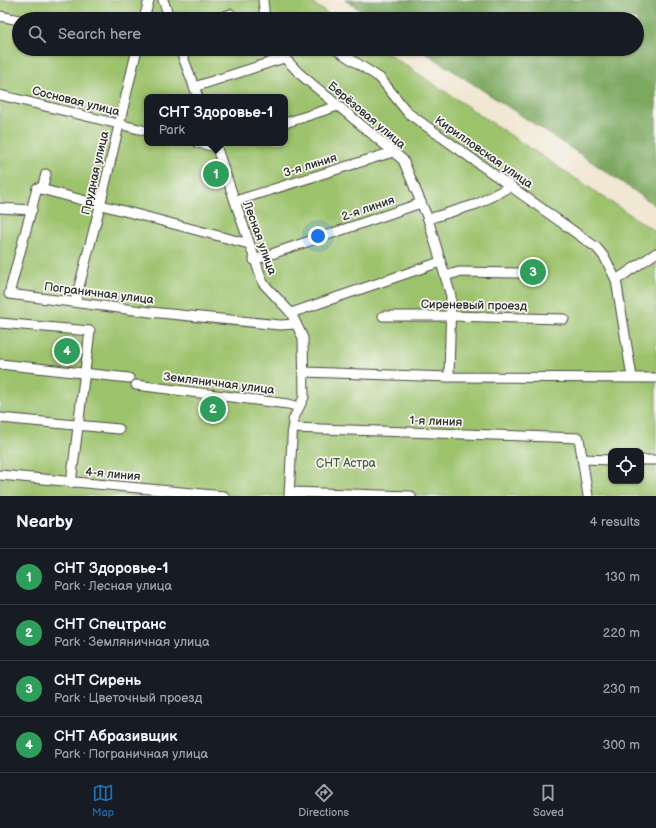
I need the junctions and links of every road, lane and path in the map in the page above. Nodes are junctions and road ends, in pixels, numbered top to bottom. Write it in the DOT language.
graph roads {
  1 [pos="149,0"];
  2 [pos="163,0"];
  3 [pos="263,0"];
  4 [pos="146,12"];
  5 [pos="167,12"];
  6 [pos="264,12"];
  7 [pos="0,16"];
  8 [pos="12,19"];
  9 [pos="135,56"];
  10 [pos="183,56"];
  11 [pos="346,56"];
  12 [pos="284,58"];
  13 [pos="194,87"];
  14 [pos="197,94"];
  15 [pos="0,95"];
  16 [pos="338,106"];
  17 [pos="288,122"];
  18 [pos="119,125"];
  19 [pos="144,130"];
  20 [pos="217,146"];
  21 [pos="393,152"];
  22 [pos="46,174"];
  23 [pos="511,186"];
  24 [pos="40,189"];
  25 [pos="235,201"];
  26 [pos="421,203"];
  27 [pos="101,204"];
  28 [pos="0,208"];
  29 [pos="32,210"];
  30 [pos="428,219"];
  31 [pos="249,244"];
  32 [pos="656,253"];
  33 [pos="254,260"];
  34 [pos="440,262"];
  35 [pos="519,273"];
  36 [pos="445,276"];
  37 [pos="616,280"];
  38 [pos="4,294"];
  39 [pos="75,302"];
  40 [pos="291,313"];
  41 [pos="383,316"];
  42 [pos="450,316"];
  43 [pos="564,319"];
  44 [pos="0,323"];
  45 [pos="296,324"];
  46 [pos="0,364"];
  47 [pos="304,372"];
  48 [pos="84,374"];
  49 [pos="449,376"];
  50 [pos="632,377"];
  51 [pos="129,378"];
  52 [pos="656,378"];
  53 [pos="136,385"];
  54 [pos="299,407"];
  55 [pos="0,418"];
  56 [pos="78,425"];
  57 [pos="292,428"];
  58 [pos="119,430"];
  59 [pos="582,460"];
  60 [pos="608,460"];
  61 [pos="644,460"];
  62 [pos="656,460"];
  63 [pos="0,475"];
  64 [pos="71,482"];
  65 [pos="290,494"];
  66 [pos="224,496"];
  67 [pos="411,496"];
  68 [pos="588,496"];
  1 -- 4 [label="street"];
  2 -- 5 [label="street"];
  3 -- 6 [label="street"];
  7 -- 8 [label="street"];
  9 -- 18 [label="street, Прудная улица"];
  10 -- 13 [label="street"];
  11 -- 23 [label="street, Кирилловская улица"];
  12 -- 13 [label="street"];
  12 -- 16 [label="street, Берёзовая улица"];
  13 -- 14 [label="street"];
  15 -- 18 [label="street, Сосновая улица"];
  16 -- 17 [label="street"];
  16 -- 21 [label="street, Берёзовая улица"];
  18 -- 19 [label="street, Сосновая улица"];
  18 -- 27 [label="street, Прудная улица"];
  20 -- 25 [label="street, Лесная улица"];
  21 -- 25 [label="street, 3-я линия"];
  21 -- 26 [label="street, Берёзовая улица"];
  22 -- 24 [label="street, Пограничная улица"];
  23 -- 30 [label="street"];
  23 -- 37 [label="street, Кирилловская улица"];
  24 -- 27 [label="street"];
  24 -- 29 [label="street, Пограничная улица"];
  25 -- 31 [label="street, Лесная улица"];
  26 -- 30 [label="street, Берёзовая улица"];
  26 -- 33 [label="street, 2-я линия"];
  27 -- 31 [label="street"];
  27 -- 39 [label="street, Прудная улица"];
  28 -- 29 [label="street"];
  29 -- 38 [label="street, Пограничная улица"];
  30 -- 34 [label="street, Берёзовая улица"];
  31 -- 33 [label="street, Лесная улица"];
  32 -- 37 [label="street"];
  33 -- 40 [label="street, Лесная улица"];
  34 -- 36 [label="street, Берёзовая улица"];
  34 -- 40 [label="street"];
  35 -- 36 [label="street"];
  36 -- 42 [label="street, Берёзовая улица"];
  37 -- 50 [label="street, Кирилловская улица"];
  38 -- 39 [label="street, Пограничная улица"];
  39 -- 45 [label="street, Пограничная улица"];
  40 -- 45 [label="street, Лесная улица"];
  41 -- 42 [label="street, Сиреневый проезд"];
  42 -- 43 [label="street, Сиреневый проезд"];
  42 -- 49 [label="street, Берёзовая улица"];
  44 -- 48 [label="street"];
  45 -- 47 [label="street, Лесная улица"];
  46 -- 48 [label="street"];
  47 -- 49 [label="street"];
  47 -- 54 [label="street, Лесная улица"];
  48 -- 51 [label="street"];
  48 -- 56 [label="street"];
  49 -- 50 [label="street"];
  50 -- 52 [label="street"];
  53 -- 54 [label="street, Земляничная улица"];
  54 -- 57 [label="street, Лесная улица"];
  55 -- 56 [label="street"];
  56 -- 58 [label="street"];
  56 -- 64 [label="street"];
  57 -- 59 [label="street, 1-я линия"];
  57 -- 65 [label="street, Лесная улица"];
  59 -- 60 [label="street"];
  59 -- 68 [label="street"];
  61 -- 62 [label="street"];
  63 -- 64 [label="street, 4-я линия"];
  64 -- 66 [label="street, 4-я линия"];
  65 -- 67 [label="street"];
}
